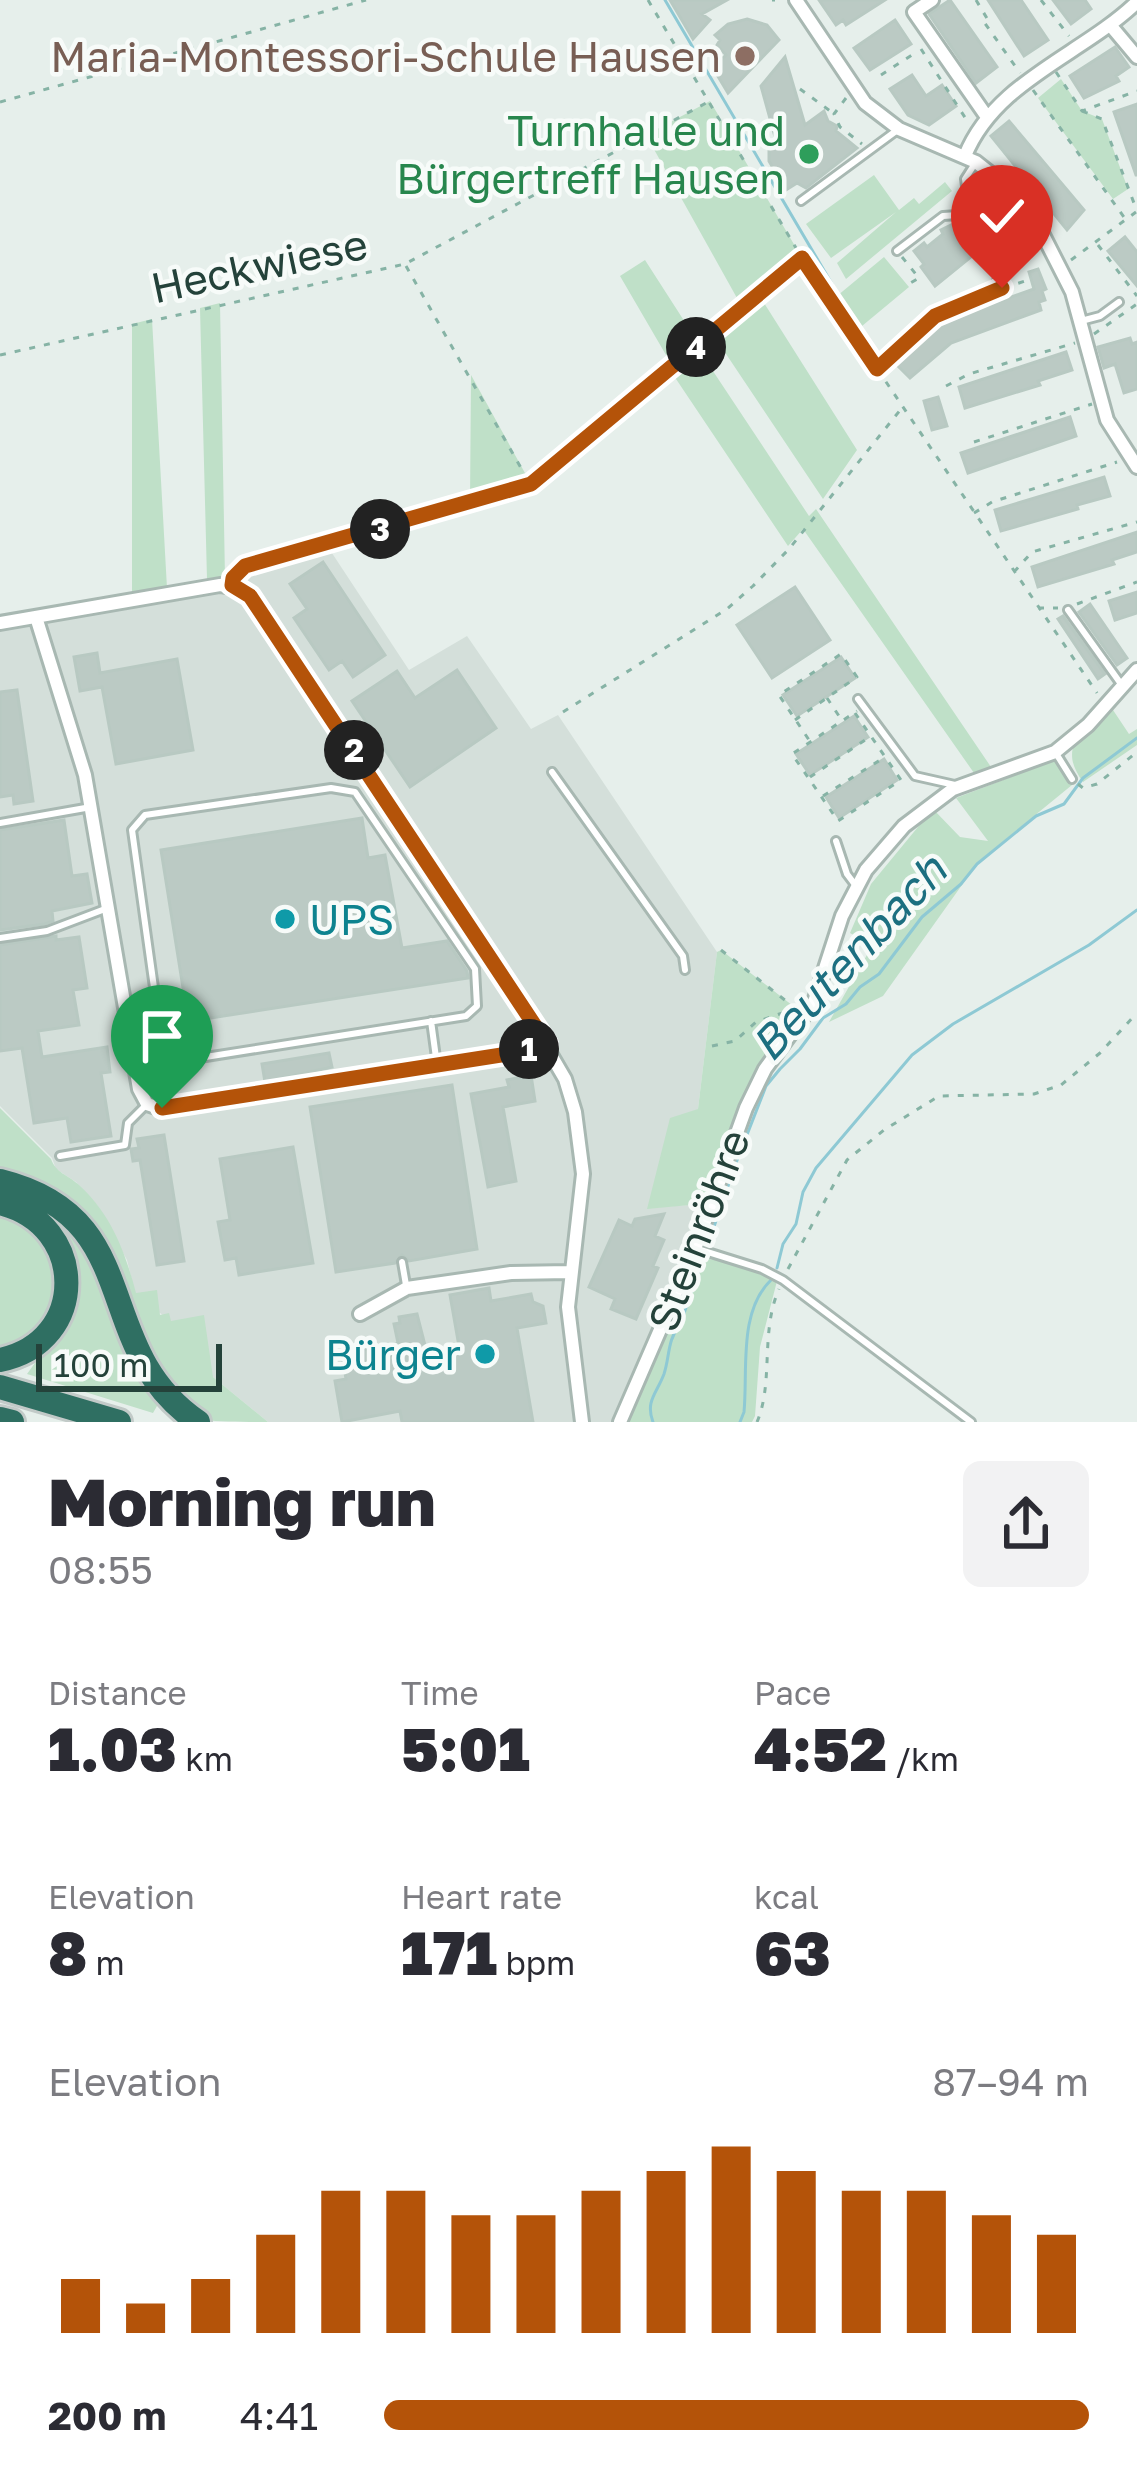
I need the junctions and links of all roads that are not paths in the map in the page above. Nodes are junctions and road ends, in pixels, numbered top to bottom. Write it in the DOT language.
graph roads {
  1 [pos="796,0"];
  2 [pos="932,0"];
  3 [pos="1137,2"];
  4 [pos="1111,26"];
  5 [pos="1137,56"];
  6 [pos="987,117"];
  7 [pos="899,129"];
  8 [pos="970,159"];
  9 [pos="1005,185"];
  10 [pos="967,193"];
  11 [pos="801,201"];
  12 [pos="1041,231"];
  13 [pos="897,250"];
  14 [pos="1119,302"];
  15 [pos="935,316"];
  16 [pos="1081,321"];
  17 [pos="1137,434"];
  18 [pos="1129,455"];
  19 [pos="1068,610"];
  20 [pos="36,617"];
  21 [pos="0,623"];
  22 [pos="1137,670"];
  23 [pos="1113,694"];
  24 [pos="861,703"];
  25 [pos="1055,752"];
  26 [pos="552,772"];
  27 [pos="1072,779"];
  28 [pos="958,786"];
  29 [pos="91,807"];
  30 [pos="0,823"];
  31 [pos="836,841"];
  32 [pos="856,886"];
  33 [pos="109,908"];
  34 [pos="0,938"];
  35 [pos="685,970"];
  36 [pos="431,1021"];
  37 [pos="547,1044"];
  38 [pos="437,1065"];
  39 [pos="148,1104"];
  40 [pos="60,1156"];
  41 [pos="0,1181"];
  42 [pos="0,1204"];
  43 [pos="699,1250"];
  44 [pos="403,1262"];
  45 [pos="569,1272"];
  46 [pos="407,1288"];
  47 [pos="360,1314"];
  48 [pos="0,1360"];
  49 [pos="0,1388"];
  50 [pos="0,1419"];
  51 [pos="12,1422"];
  52 [pos="119,1422"];
  53 [pos="198,1422"];
  54 [pos="582,1422"];
  55 [pos="620,1422"];
  56 [pos="971,1422"];
  1 -- 7 [label="street"];
  2 -- 6 [label="street"];
  3 -- 4 [label="street"];
  4 -- 5 [label="street"];
  4 -- 6 [label="street"];
  6 -- 8 [label="street"];
  7 -- 8 [label="street"];
  7 -- 11 [label="lane"];
  8 -- 9 [label="street"];
  8 -- 10 [label="lane"];
  9 -- 12 [label="street"];
  9 -- 13 [label="lane"];
  12 -- 15 [label="lane"];
  12 -- 16 [label="street"];
  14 -- 16 [label="lane"];
  16 -- 18 [label="street"];
  17 -- 18 [label="street"];
  19 -- 23 [label="lane"];
  20 -- 21 [label="street"];
  20 -- 29 [label="street"];
  20 -- 37 [label="street"];
  22 -- 23 [label="street, Steinröhre"];
  23 -- 25 [label="street, Steinröhre"];
  24 -- 28 [label="lane"];
  25 -- 27 [label="lane"];
  25 -- 28 [label="street, Steinröhre"];
  26 -- 35 [label="lane"];
  28 -- 32 [label="street, Steinröhre"];
  29 -- 30 [label="lane"];
  29 -- 33 [label="street"];
  31 -- 32 [label="lane"];
  32 -- 43 [label="street, Steinröhre"];
  33 -- 34 [label="lane"];
  33 -- 39 [label="street"];
  36 -- 36 [label="lane"];
  36 -- 38 [label="lane"];
  37 -- 38 [label="street"];
  37 -- 45 [label="street"];
  38 -- 39 [label="street"];
  39 -- 40 [label="lane"];
  41 -- 53 [label="highway"];
  42 -- 48 [label="highway"];
  43 -- 55 [label="street, Steinröhre"];
  43 -- 56 [label="lane"];
  44 -- 46 [label="lane"];
  45 -- 46 [label="street"];
  45 -- 54 [label="street"];
  46 -- 47 [label="street"];
  49 -- 52 [label="highway"];
  50 -- 51 [label="highway"];
}
